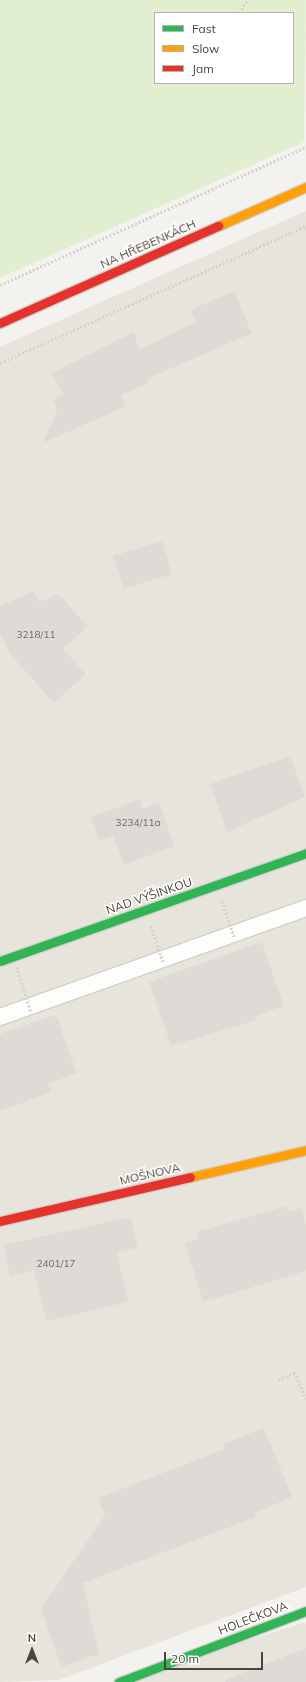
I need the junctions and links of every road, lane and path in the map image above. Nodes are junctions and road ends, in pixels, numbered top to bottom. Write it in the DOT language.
graph roads {
  1 [pos="246,0"];
  2 [pos="240,12"];
  3 [pos="306,147"];
  4 [pos="306,187"];
  5 [pos="306,226"];
  6 [pos="0,285"];
  7 [pos="0,323"];
  8 [pos="0,363"];
  9 [pos="306,853"];
  10 [pos="222,901"];
  11 [pos="306,908"];
  12 [pos="152,926"];
  13 [pos="235,938"];
  14 [pos="0,962"];
  15 [pos="164,964"];
  16 [pos="17,967"];
  17 [pos="31,1012"];
  18 [pos="0,1017"];
  19 [pos="306,1150"];
  20 [pos="0,1221"];
  21 [pos="278,1380"];
  22 [pos="306,1399"];
  23 [pos="306,1610"];
  24 [pos="119,1682"];
  1 -- 2 [label="path"];
  3 -- 6 [label="path"];
  4 -- 7 [label="street, NA HŘEBENKÁCH"];
  5 -- 8 [label="path"];
  9 -- 14 [label="street, NAD VÝŠINKOU"];
  10 -- 13 [label="path, bridge"];
  11 -- 18 [label="lane"];
  12 -- 15 [label="path, bridge"];
  16 -- 17 [label="path, bridge"];
  19 -- 20 [label="street, MOŠNOVA"];
  21 -- 22 [label="path"];
  23 -- 24 [label="street, HOLEČKOVA"];
}
